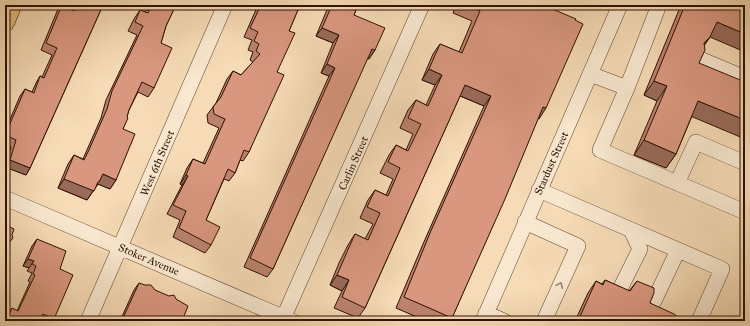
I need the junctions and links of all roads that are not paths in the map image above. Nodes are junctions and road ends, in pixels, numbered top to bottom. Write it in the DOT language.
graph roads {
  1 [pos="225,5"];
  2 [pos="422,5"];
  3 [pos="620,5"];
  4 [pos="659,5"];
  5 [pos="702,60"];
  6 [pos="590,74"];
  7 [pos="745,78"];
  8 [pos="627,88"];
  9 [pos="745,163"];
  10 [pos="677,183"];
  11 [pos="539,190"];
  12 [pos="5,198"];
  13 [pos="745,212"];
  14 [pos="525,222"];
  15 [pos="631,230"];
  16 [pos="121,246"];
  17 [pos="678,250"];
  18 [pos="620,289"];
  19 [pos="654,301"];
  20 [pos="484,317"];
  21 [pos="286,320"];
  22 [pos="88,321"];
  23 [pos="504,321"];
  24 [pos="544,321"];
  25 [pos="699,321"];
  1 -- 16 [label="street, West 6th Street"];
  2 -- 21 [label="street, Carlin Street"];
  3 -- 6 [label="street, Stardust Street"];
  4 -- 8 [label="street"];
  5 -- 7 [label="street"];
  6 -- 8 [label="street"];
  6 -- 11 [label="street, Stardust Street"];
  8 -- 10 [label="street"];
  9 -- 10 [label="street"];
  10 -- 13 [label="street"];
  11 -- 14 [label="street, Stardust Street"];
  11 -- 15 [label="street"];
  12 -- 16 [label="street, Stoker Avenue"];
  14 -- 20 [label="street, Stardust Street"];
  24 -- 14 [label="street, one-way"];
  15 -- 17 [label="street"];
  15 -- 18 [label="street"];
  16 -- 21 [label="street, Stoker Avenue"];
  16 -- 22 [label="street, West 6th Street"];
  17 -- 19 [label="street"];
  17 -- 25 [label="street"];
  20 -- 23 [label="street"];
}
